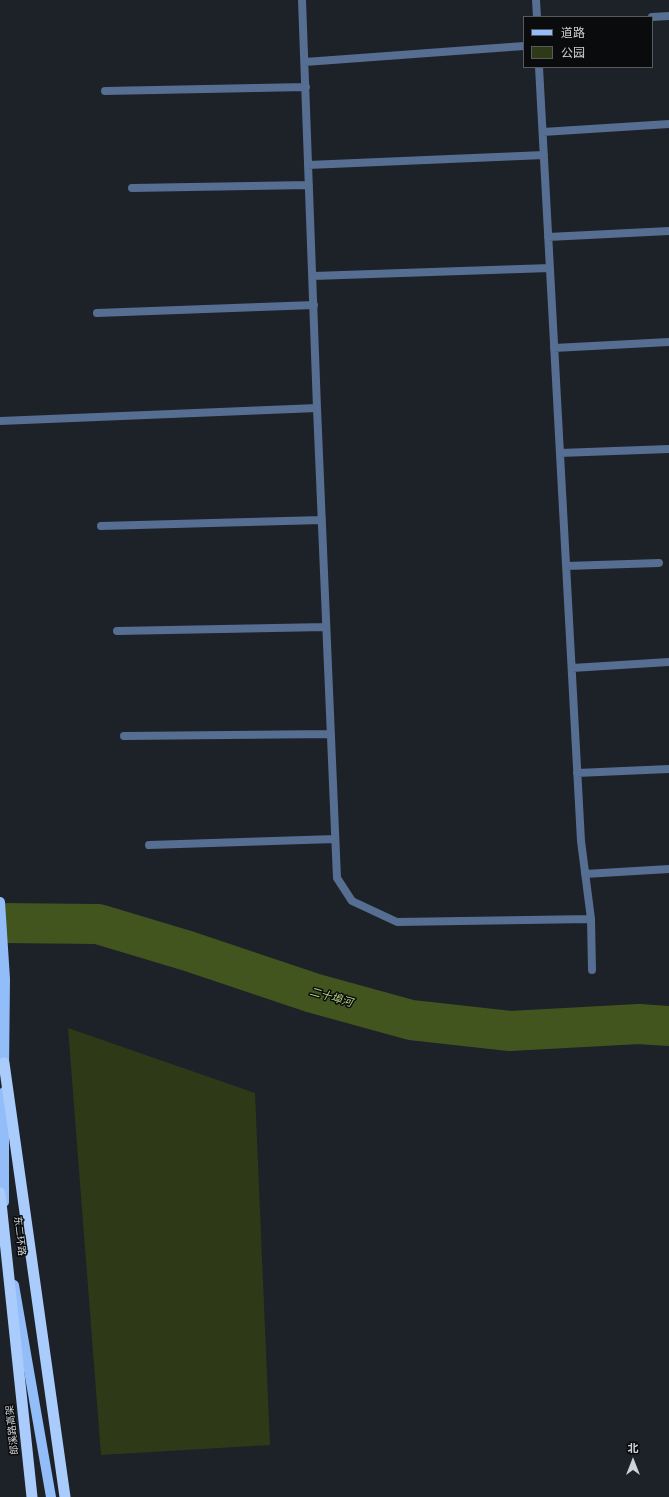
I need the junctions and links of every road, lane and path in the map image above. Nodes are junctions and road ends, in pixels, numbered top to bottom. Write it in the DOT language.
graph roads {
  1 [pos="302,0"];
  2 [pos="536,0"];
  3 [pos="537,16"];
  4 [pos="669,16"];
  5 [pos="653,17"];
  6 [pos="523,46"];
  7 [pos="305,62"];
  8 [pos="539,68"];
  9 [pos="306,87"];
  10 [pos="105,92"];
  11 [pos="669,124"];
  12 [pos="543,132"];
  13 [pos="544,155"];
  14 [pos="308,165"];
  15 [pos="309,185"];
  16 [pos="132,188"];
  17 [pos="669,232"];
  18 [pos="548,237"];
  19 [pos="550,268"];
  20 [pos="313,276"];
  21 [pos="314,305"];
  22 [pos="97,313"];
  23 [pos="669,342"];
  24 [pos="554,348"];
  25 [pos="317,408"];
  26 [pos="0,421"];
  27 [pos="669,449"];
  28 [pos="560,453"];
  29 [pos="322,520"];
  30 [pos="101,526"];
  31 [pos="659,563"];
  32 [pos="566,566"];
  33 [pos="326,627"];
  34 [pos="117,631"];
  35 [pos="669,662"];
  36 [pos="572,668"];
  37 [pos="331,734"];
  38 [pos="124,736"];
  39 [pos="669,769"];
  40 [pos="577,773"];
  41 [pos="335,839"];
  42 [pos="150,845"];
  43 [pos="669,869"];
  44 [pos="585,874"];
  45 [pos="0,902"];
  46 [pos="591,918"];
  47 [pos="592,970"];
  48 [pos="4,1062"];
  49 [pos="0,1193"];
  50 [pos="32,1497"];
  51 [pos="51,1497"];
  52 [pos="65,1497"];
  1 -- 7 [label="street"];
  2 -- 3 [label="street"];
  4 -- 5 [label="street"];
  6 -- 7 [label="street"];
  7 -- 9 [label="street"];
  8 -- 12 [label="street"];
  9 -- 10 [label="street"];
  9 -- 14 [label="street"];
  11 -- 12 [label="street"];
  12 -- 13 [label="street"];
  13 -- 14 [label="street"];
  13 -- 18 [label="street"];
  14 -- 15 [label="street"];
  15 -- 16 [label="street"];
  15 -- 20 [label="street"];
  17 -- 18 [label="street"];
  18 -- 19 [label="street"];
  19 -- 20 [label="street"];
  19 -- 24 [label="street"];
  20 -- 21 [label="street"];
  21 -- 22 [label="street"];
  21 -- 25 [label="street"];
  23 -- 24 [label="street"];
  24 -- 28 [label="street"];
  25 -- 26 [label="street"];
  25 -- 29 [label="street"];
  27 -- 28 [label="street"];
  28 -- 32 [label="street"];
  29 -- 30 [label="street"];
  29 -- 33 [label="street"];
  31 -- 32 [label="street"];
  32 -- 36 [label="street"];
  33 -- 34 [label="street"];
  33 -- 37 [label="street"];
  35 -- 36 [label="street"];
  36 -- 40 [label="street"];
  37 -- 38 [label="street"];
  37 -- 41 [label="street"];
  39 -- 40 [label="street"];
  40 -- 44 [label="street"];
  41 -- 42 [label="street"];
  41 -- 46 [label="street"];
  43 -- 44 [label="street"];
  44 -- 46 [label="street"];
  45 -- 48 [label="main road, 东二环路"];
  46 -- 47 [label="street"];
  48 -- 51 [label="main road, 东二环路"];
  48 -- 52 [label="highway"];
  49 -- 50 [label="highway, 郎溪路高架"];
}
